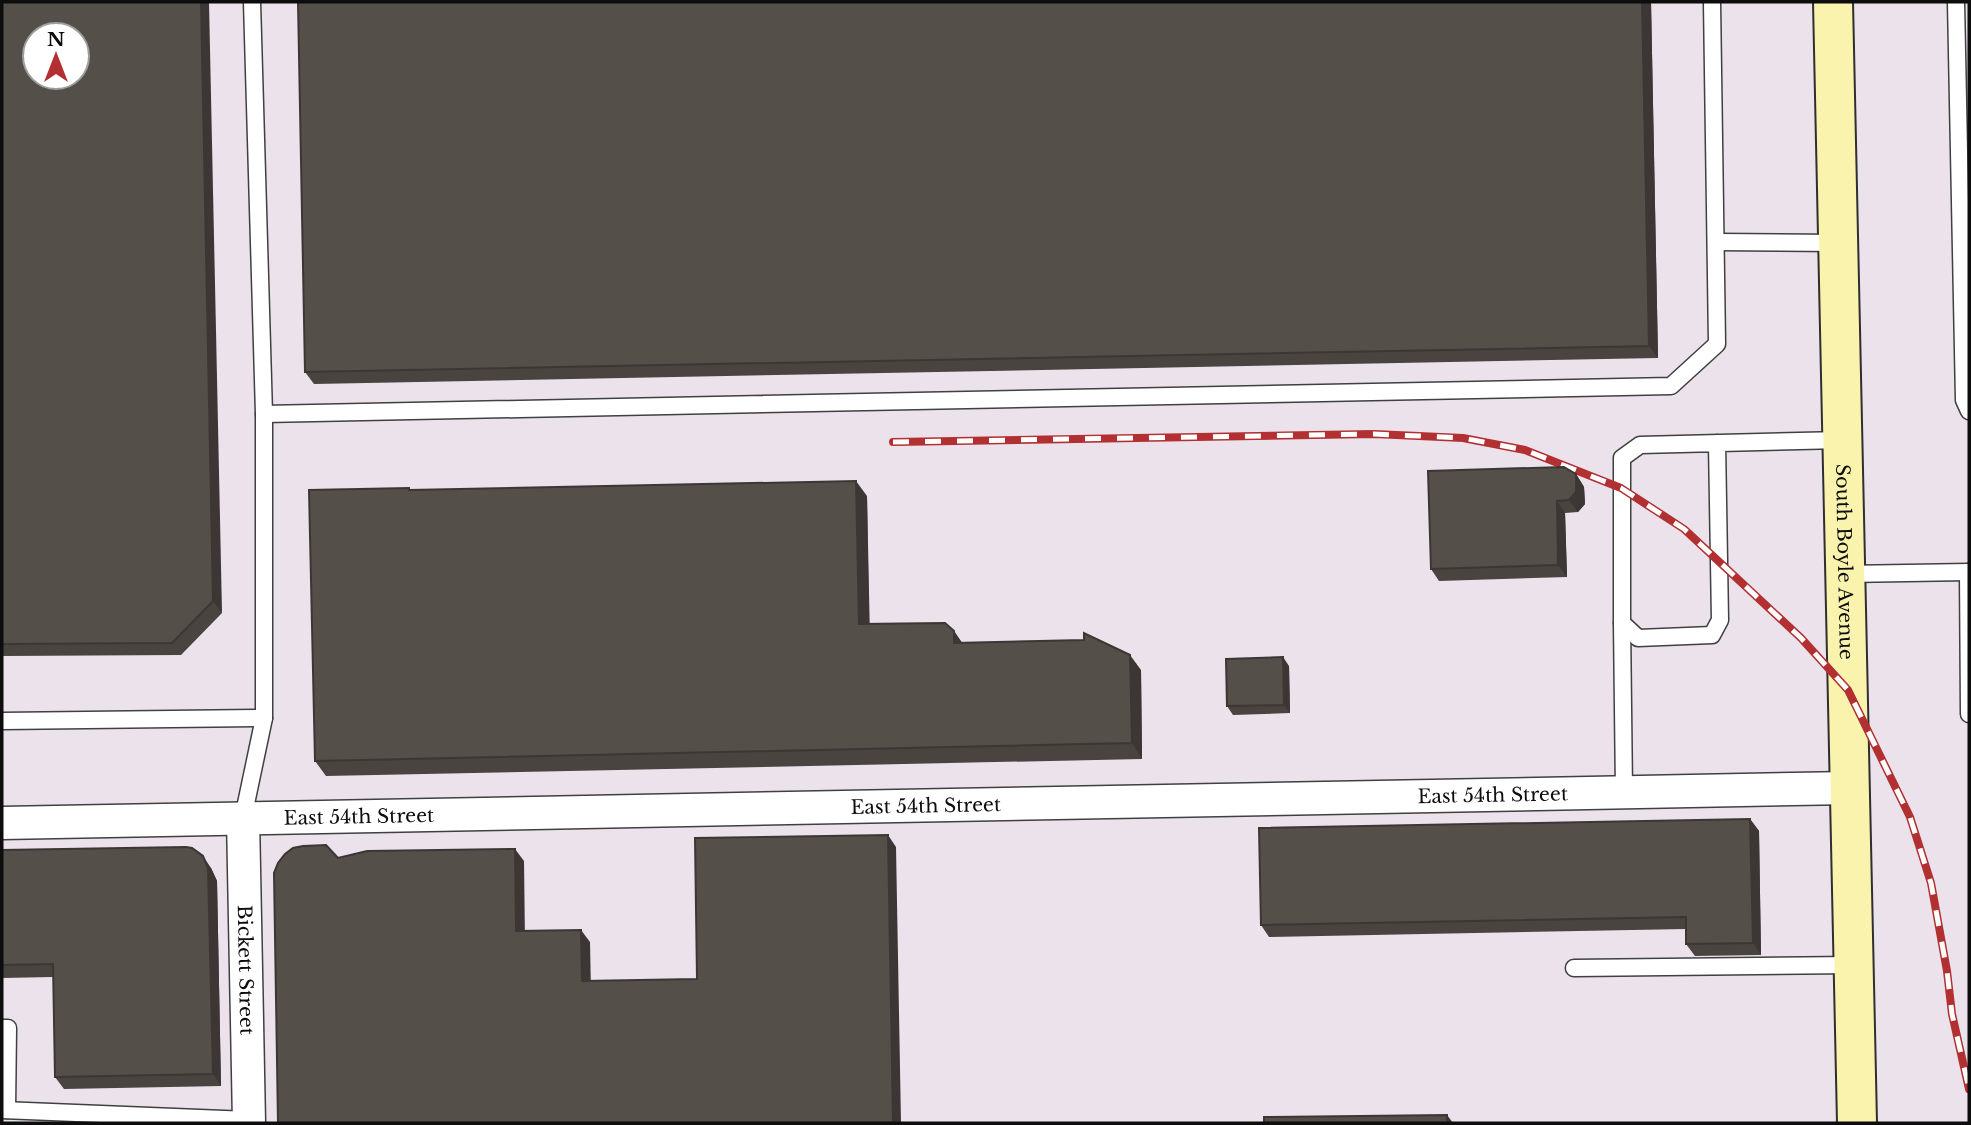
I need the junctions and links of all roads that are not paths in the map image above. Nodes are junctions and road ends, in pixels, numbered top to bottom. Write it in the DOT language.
graph roads {
  1 [pos="252,2"];
  2 [pos="1712,2"];
  3 [pos="1833,2"];
  4 [pos="1956,2"];
  5 [pos="1717,242"];
  6 [pos="1838,243"];
  7 [pos="1969,411"];
  8 [pos="264,414"];
  9 [pos="1842,440"];
  10 [pos="1717,443"];
  11 [pos="1969,572"];
  12 [pos="1845,575"];
  13 [pos="1622,623"];
  14 [pos="1969,714"];
  15 [pos="264,718"];
  16 [pos="2,721"];
  17 [pos="1850,788"];
  18 [pos="1624,792"];
  19 [pos="243,818"];
  20 [pos="2,823"];
  21 [pos="1853,965"];
  22 [pos="1574,968"];
  23 [pos="2,1028"];
  24 [pos="4,1110"];
  25 [pos="249,1122"];
  26 [pos="1857,1123"];
  1 -- 8 [label="lane"];
  2 -- 5 [label="lane"];
  3 -- 6 [label="main road, South Boyle Avenue"];
  4 -- 7 [label="lane"];
  5 -- 6 [label="lane"];
  5 -- 8 [label="lane"];
  6 -- 9 [label="main road, South Boyle Avenue"];
  8 -- 15 [label="lane"];
  9 -- 10 [label="lane"];
  9 -- 12 [label="main road, South Boyle Avenue"];
  10 -- 13 [label="lane"];
  10 -- 13 [label="lane"];
  11 -- 12 [label="lane"];
  11 -- 14 [label="lane"];
  12 -- 17 [label="main road, South Boyle Avenue"];
  13 -- 18 [label="lane"];
  15 -- 16 [label="lane"];
  15 -- 19 [label="lane"];
  17 -- 18 [label="street, East 54th Street"];
  17 -- 21 [label="main road, South Boyle Avenue"];
  18 -- 19 [label="street, East 54th Street"];
  19 -- 20 [label="street, East 54th Street"];
  19 -- 25 [label="street, Bickett Street"];
  21 -- 22 [label="lane"];
  21 -- 26 [label="main road, South Boyle Avenue"];
  23 -- 24 [label="lane"];
  24 -- 25 [label="lane"];
}
